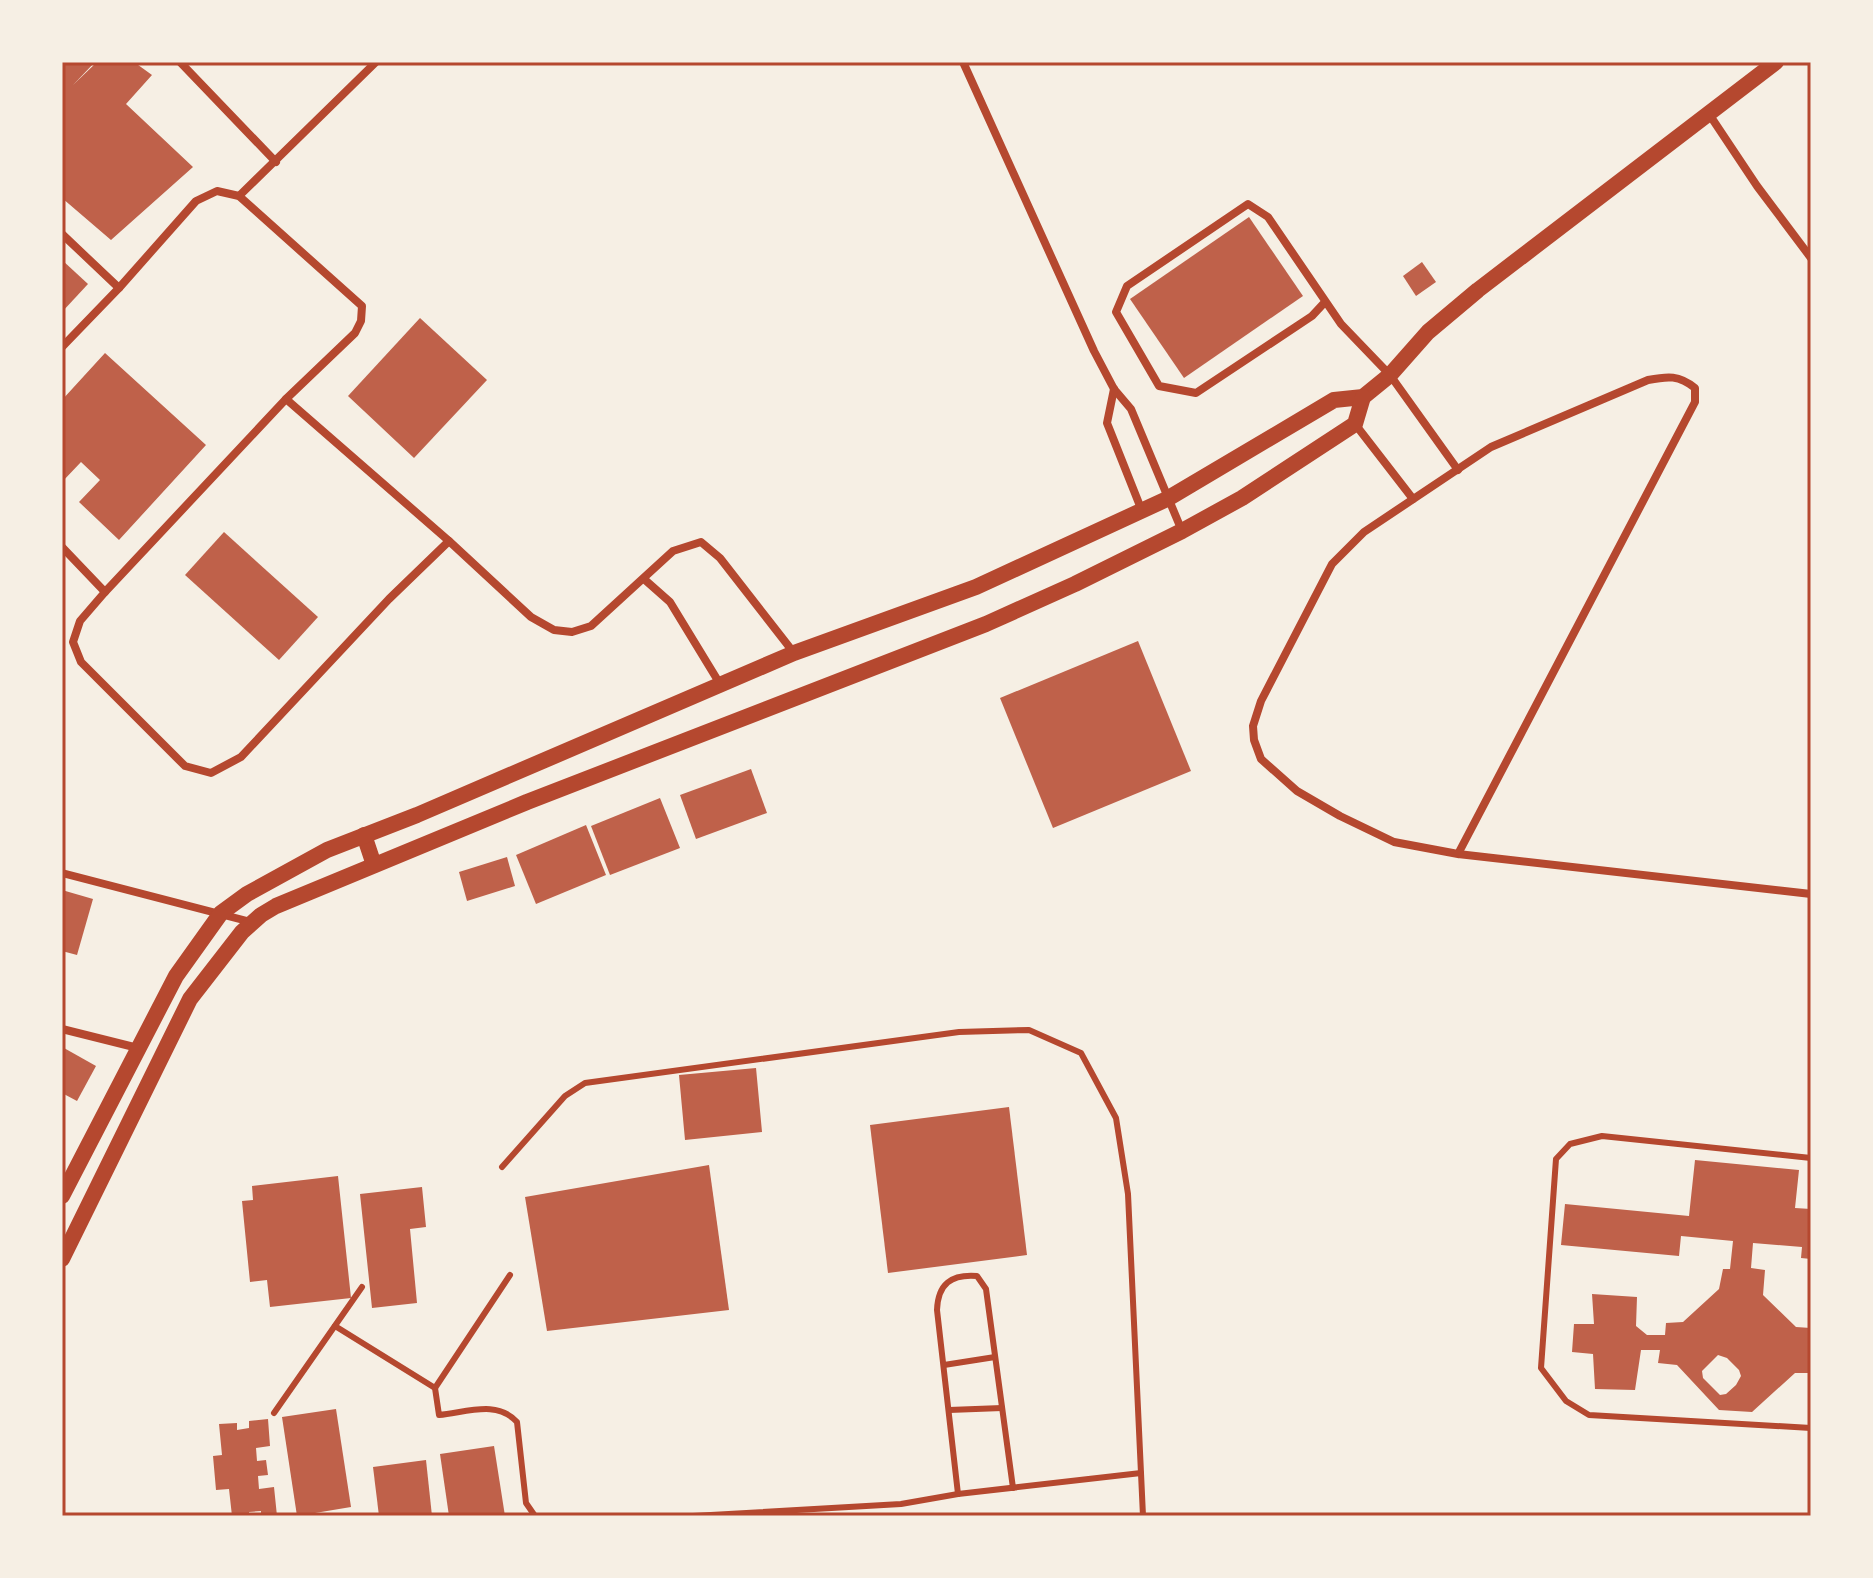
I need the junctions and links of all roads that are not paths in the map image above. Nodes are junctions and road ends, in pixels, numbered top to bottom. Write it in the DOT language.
graph roads {
  1 [pos="180,62"];
  2 [pos="376,62"];
  3 [pos="963,62"];
  4 [pos="1776,62"];
  5 [pos="1708,114"];
  6 [pos="276,162"];
  7 [pos="239,196"];
  8 [pos="62,234"];
  9 [pos="1811,258"];
  10 [pos="119,288"];
  11 [pos="1325,302"];
  12 [pos="62,347"];
  13 [pos="1390,375"];
  14 [pos="1114,389"];
  15 [pos="1363,397"];
  16 [pos="286,399"];
  17 [pos="1355,424"];
  18 [pos="1458,470"];
  19 [pos="1167,499"];
  20 [pos="1413,499"];
  21 [pos="1142,511"];
  22 [pos="1182,531"];
  23 [pos="449,541"];
  24 [pos="62,547"];
  25 [pos="644,579"];
  26 [pos="105,592"];
  27 [pos="794,653"];
  28 [pos="720,685"];
  29 [pos="364,835"];
  30 [pos="1458,854"];
  31 [pos="374,865"];
  32 [pos="62,873"];
  33 [pos="1811,894"];
  34 [pos="221,913"];
  35 [pos="252,923"];
  36 [pos="62,1029"];
  37 [pos="138,1048"];
  38 [pos="1811,1158"];
  39 [pos="502,1167"];
  40 [pos="62,1196"];
  41 [pos="62,1259"];
  42 [pos="510,1275"];
  43 [pos="362,1287"];
  44 [pos="335,1326"];
  45 [pos="995,1357"];
  46 [pos="944,1365"];
  47 [pos="435,1388"];
  48 [pos="1002,1408"];
  49 [pos="949,1410"];
  50 [pos="274,1413"];
  51 [pos="1811,1428"];
  52 [pos="1141,1473"];
  53 [pos="1013,1488"];
  54 [pos="958,1494"];
  55 [pos="535,1516"];
  56 [pos="693,1516"];
  57 [pos="1143,1516"];
  1 -- 6 [label="street"];
  2 -- 6 [label="street"];
  3 -- 14 [label="street"];
  4 -- 5 [label="main road"];
  5 -- 9 [label="street"];
  5 -- 13 [label="main road"];
  6 -- 7 [label="street"];
  7 -- 10 [label="street"];
  7 -- 16 [label="street"];
  8 -- 10 [label="street"];
  10 -- 12 [label="street"];
  11 -- 11 [label="street"];
  11 -- 13 [label="street"];
  13 -- 15 [label="main road"];
  13 -- 18 [label="street"];
  14 -- 19 [label="street"];
  14 -- 21 [label="street"];
  15 -- 17 [label="main road"];
  15 -- 19 [label="main road"];
  16 -- 23 [label="street"];
  16 -- 26 [label="street"];
  17 -- 20 [label="street"];
  17 -- 22 [label="main road"];
  18 -- 20 [label="street"];
  18 -- 30 [label="street"];
  19 -- 21 [label="main road"];
  19 -- 22 [label="street"];
  20 -- 30 [label="street"];
  21 -- 27 [label="main road"];
  22 -- 31 [label="main road"];
  23 -- 25 [label="street"];
  23 -- 26 [label="street"];
  24 -- 26 [label="street"];
  25 -- 27 [label="street"];
  25 -- 28 [label="street"];
  27 -- 28 [label="main road"];
  28 -- 29 [label="main road"];
  29 -- 31 [label="main road"];
  29 -- 34 [label="main road"];
  30 -- 33 [label="street"];
  31 -- 35 [label="main road"];
  32 -- 34 [label="street"];
  34 -- 35 [label="street"];
  34 -- 37 [label="main road"];
  35 -- 41 [label="main road"];
  36 -- 37 [label="street"];
  37 -- 40 [label="main road"];
  38 -- 51 [label="lane"];
  39 -- 52 [label="lane"];
  42 -- 47 [label="lane"];
  43 -- 44 [label="lane"];
  44 -- 47 [label="lane"];
  44 -- 50 [label="lane"];
  45 -- 46 [label="lane"];
  45 -- 46 [label="lane"];
  45 -- 48 [label="lane"];
  46 -- 49 [label="lane"];
  47 -- 55 [label="lane"];
  48 -- 49 [label="lane"];
  48 -- 53 [label="lane"];
  49 -- 54 [label="lane"];
  52 -- 53 [label="lane"];
  52 -- 57 [label="lane"];
  53 -- 54 [label="lane"];
  54 -- 56 [label="lane"];
}
